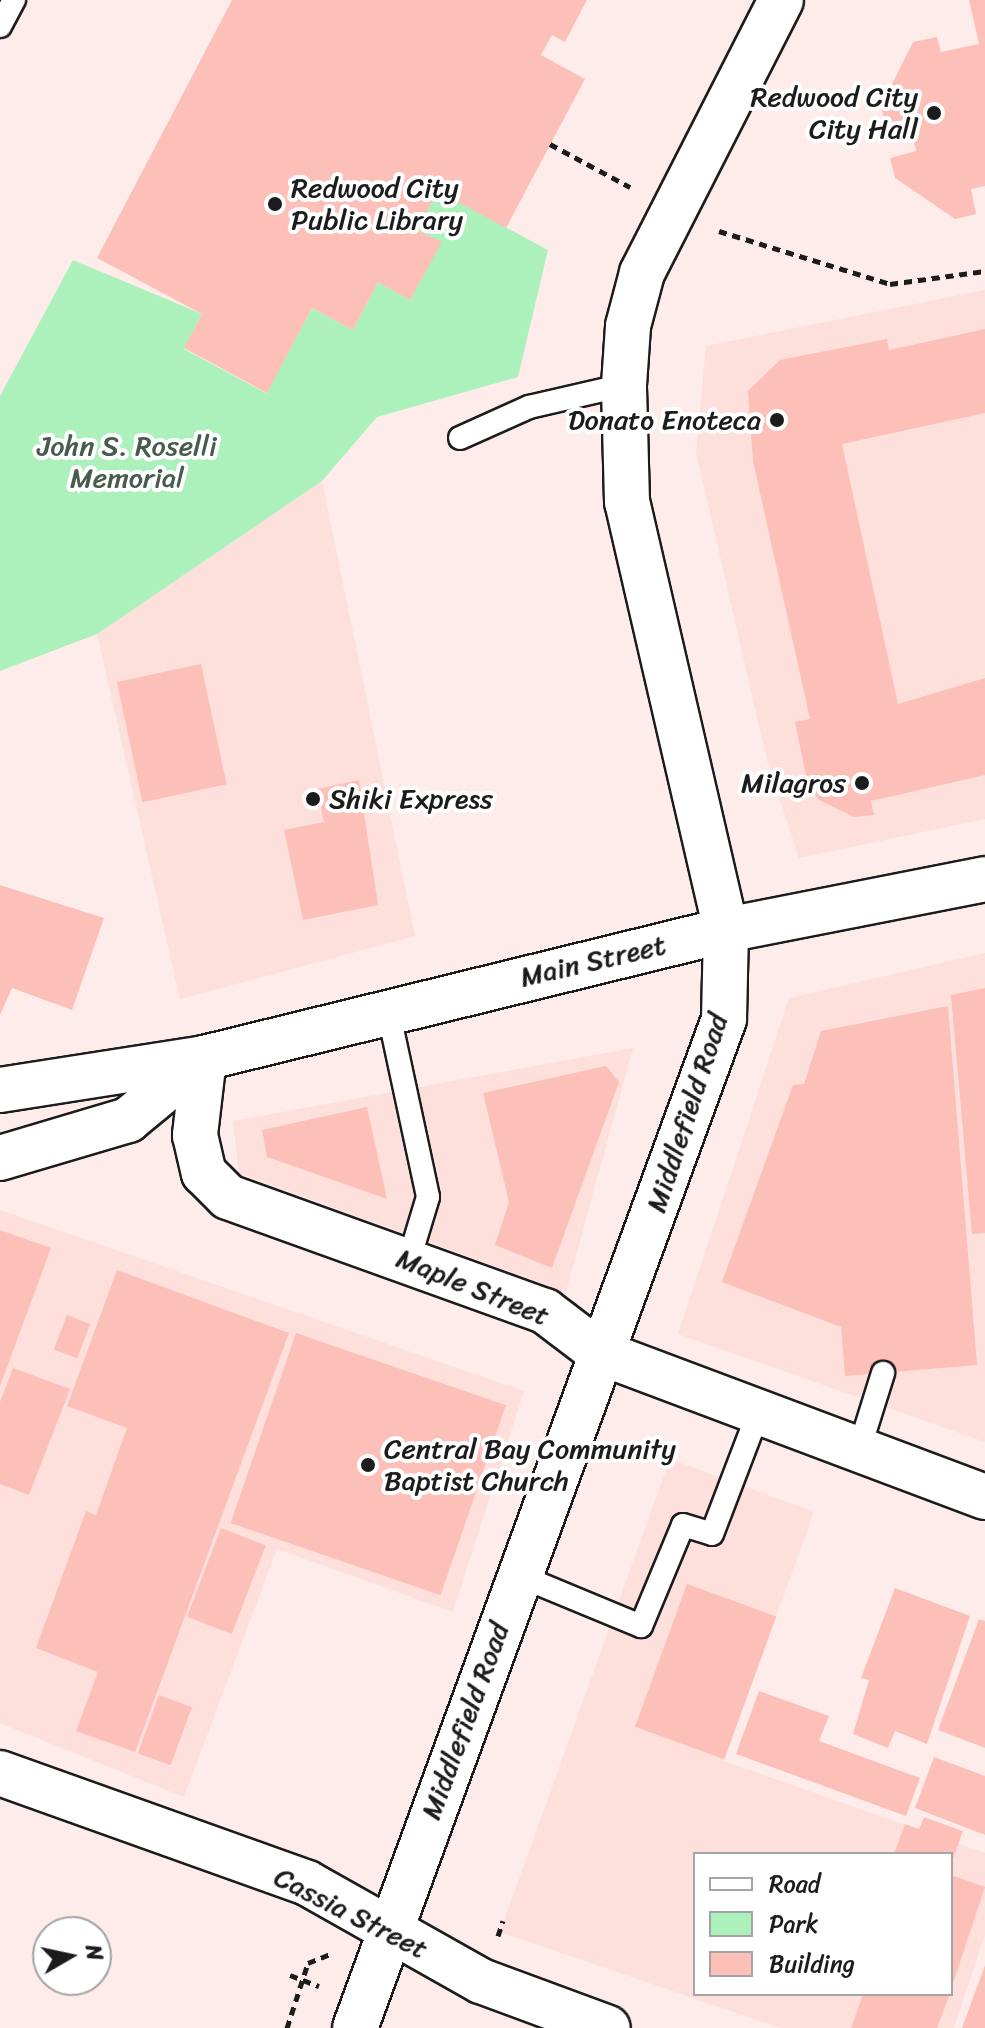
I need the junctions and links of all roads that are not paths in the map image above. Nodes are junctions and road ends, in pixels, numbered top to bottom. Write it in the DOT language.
graph roads {
  1 [pos="14,0"];
  2 [pos="781,0"];
  3 [pos="0,26"];
  4 [pos="624,385"];
  5 [pos="460,438"];
  6 [pos="985,879"];
  7 [pos="726,930"];
  8 [pos="388,1010"];
  9 [pos="204,1058"];
  10 [pos="0,1090"];
  11 [pos="0,1158"];
  12 [pos="409,1260"];
  13 [pos="599,1352"];
  14 [pos="883,1373"];
  15 [pos="757,1416"];
  16 [pos="858,1453"];
  17 [pos="985,1497"];
  18 [pos="520,1576"];
  19 [pos="0,1773"];
  20 [pos="390,1932"];
  21 [pos="355,2028"];
  22 [pos="608,2028"];
  1 -- 3 [label="lane"];
  2 -- 4 [label="street, Middlefield Road"];
  4 -- 5 [label="lane"];
  4 -- 7 [label="street, Middlefield Road"];
  6 -- 7 [label="street, Main Street"];
  7 -- 8 [label="street, Main Street"];
  7 -- 13 [label="street, Middlefield Road"];
  8 -- 9 [label="street, Main Street"];
  8 -- 12 [label="lane"];
  9 -- 10 [label="street, Main Street"];
  9 -- 11 [label="street, Main Street"];
  9 -- 12 [label="street, Maple Street"];
  12 -- 13 [label="street, Maple Street"];
  13 -- 15 [label="street, Maple Street"];
  13 -- 18 [label="street, Middlefield Road"];
  14 -- 16 [label="lane"];
  15 -- 16 [label="street, Maple Street"];
  15 -- 18 [label="lane"];
  16 -- 17 [label="street, Maple Street"];
  18 -- 20 [label="street, Middlefield Road"];
  19 -- 20 [label="street, Cassia Street"];
  20 -- 21 [label="street, Middlefield Road"];
  20 -- 22 [label="street, Cassia Street"];
}
